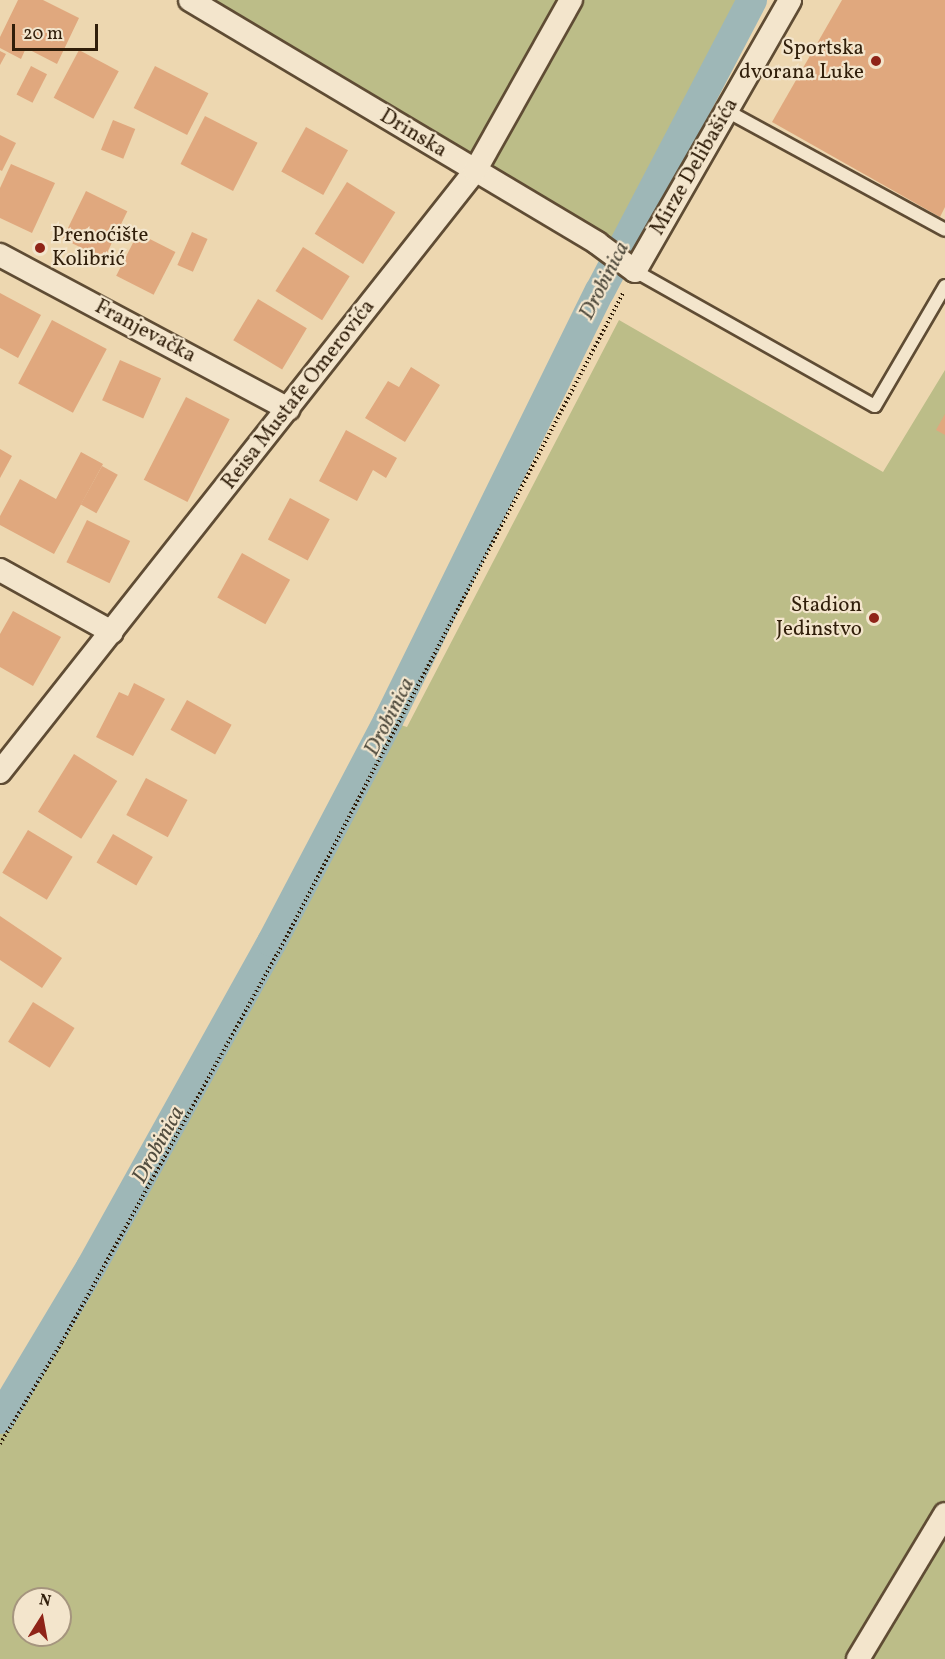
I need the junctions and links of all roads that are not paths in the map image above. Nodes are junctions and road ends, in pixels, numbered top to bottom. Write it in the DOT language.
graph roads {
  1 [pos="189,0"];
  2 [pos="571,0"];
  3 [pos="790,0"];
  4 [pos="727,111"];
  5 [pos="474,171"];
  6 [pos="945,230"];
  7 [pos="0,255"];
  8 [pos="635,271"];
  9 [pos="945,286"];
  10 [pos="289,409"];
  11 [pos="0,570"];
  12 [pos="112,632"];
  13 [pos="0,772"];
  14 [pos="945,1514"];
  15 [pos="858,1659"];
  1 -- 5 [label="street, Drinska"];
  2 -- 5 [label="street, Reisa Mustafe Omerovića"];
  3 -- 4 [label="street, Mirze Delibašića"];
  4 -- 6 [label="lane"];
  4 -- 8 [label="street, Mirze Delibašića"];
  5 -- 8 [label="street, Drinska"];
  5 -- 10 [label="street, Reisa Mustafe Omerovića"];
  7 -- 10 [label="street, Franjevačka"];
  8 -- 9 [label="lane"];
  10 -- 12 [label="street, Reisa Mustafe Omerovića"];
  11 -- 12 [label="street"];
  12 -- 13 [label="street, Reisa Mustafe Omerovića"];
  14 -- 15 [label="street"];
}
